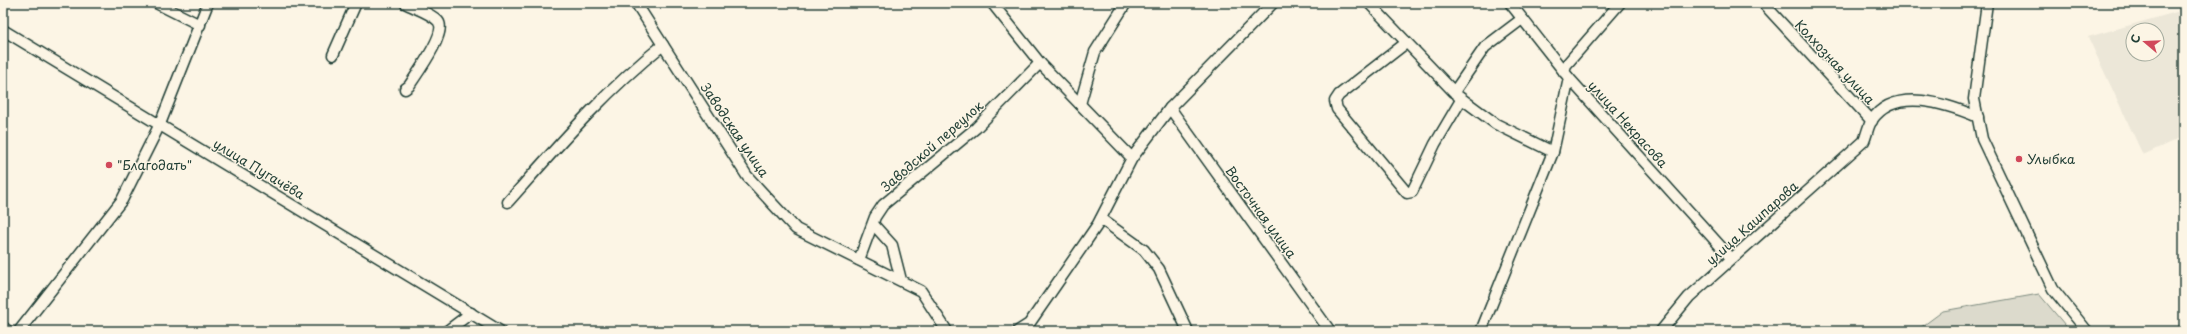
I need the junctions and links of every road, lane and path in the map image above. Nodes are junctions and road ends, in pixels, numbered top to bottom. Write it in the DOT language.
graph roads {
  1 [pos="156,3"];
  2 [pos="208,3"];
  3 [pos="356,3"];
  4 [pos="405,3"];
  5 [pos="636,3"];
  6 [pos="992,3"];
  7 [pos="1126,3"];
  8 [pos="1273,3"];
  9 [pos="1369,3"];
  10 [pos="1510,3"];
  11 [pos="1620,3"];
  12 [pos="1763,3"];
  13 [pos="1984,4"];
  14 [pos="1522,19"];
  15 [pos="200,25"];
  16 [pos="3,30"];
  17 [pos="1406,44"];
  18 [pos="663,45"];
  19 [pos="333,55"];
  20 [pos="1040,63"];
  21 [pos="1566,75"];
  22 [pos="405,89"];
  23 [pos="1454,92"];
  24 [pos="1461,100"];
  25 [pos="1080,104"];
  26 [pos="1170,108"];
  27 [pos="1978,117"];
  28 [pos="1872,121"];
  29 [pos="160,124"];
  30 [pos="1552,152"];
  31 [pos="1132,158"];
  32 [pos="508,202"];
  33 [pos="1101,218"];
  34 [pos="873,224"];
  35 [pos="1731,258"];
  36 [pos="859,260"];
  37 [pos="901,280"];
  38 [pos="471,313"];
  39 [pos="3,327"];
  40 [pos="8,331"];
  41 [pos="19,331"];
  42 [pos="447,331"];
  43 [pos="500,331"];
  44 [pos="947,331"];
  45 [pos="1018,331"];
  46 [pos="1188,331"];
  47 [pos="1330,331"];
  48 [pos="1481,331"];
  49 [pos="1661,331"];
  50 [pos="2088,331"];
  1 -- 15 [label="street"];
  2 -- 15 [label="street"];
  3 -- 19 [label="street"];
  4 -- 22 [label="street"];
  5 -- 18 [label="street, Заводская улица"];
  6 -- 20 [label="street"];
  7 -- 25 [label="street"];
  8 -- 26 [label="street"];
  9 -- 17 [label="street"];
  10 -- 14 [label="street, улица Некрасова"];
  11 -- 21 [label="street"];
  12 -- 28 [label="street, Колхозная улица"];
  13 -- 27 [label="street"];
  14 -- 21 [label="street, улица Некрасова"];
  14 -- 23 [label="street"];
  15 -- 29 [label="street"];
  16 -- 29 [label="street, улица Пугачёва"];
  17 -- 23 [label="street"];
  17 -- 24 [label="street"];
  18 -- 32 [label="street"];
  18 -- 36 [label="street, Заводская улица"];
  20 -- 25 [label="street"];
  20 -- 34 [label="street, Заводской переулок"];
  21 -- 30 [label="street"];
  21 -- 35 [label="street, улица Некрасова"];
  23 -- 24 [label="street"];
  24 -- 30 [label="street"];
  25 -- 31 [label="street"];
  26 -- 31 [label="street"];
  26 -- 47 [label="street, Восточная улица"];
  27 -- 28 [label="street"];
  27 -- 50 [label="street"];
  28 -- 35 [label="street, улица Кашпарова"];
  29 -- 38 [label="street, улица Пугачёва"];
  29 -- 41 [label="street"];
  30 -- 48 [label="street"];
  31 -- 33 [label="street"];
  33 -- 45 [label="street"];
  33 -- 46 [label="street"];
  34 -- 36 [label="street, Заводской переулок"];
  34 -- 37 [label="street"];
  35 -- 49 [label="street, улица Кашпарова"];
  36 -- 37 [label="street, Заводская улица"];
  37 -- 44 [label="street, Заводская улица"];
  38 -- 42 [label="street"];
  38 -- 43 [label="street, улица Пугачёва"];
  39 -- 40 [label="street"];
}
